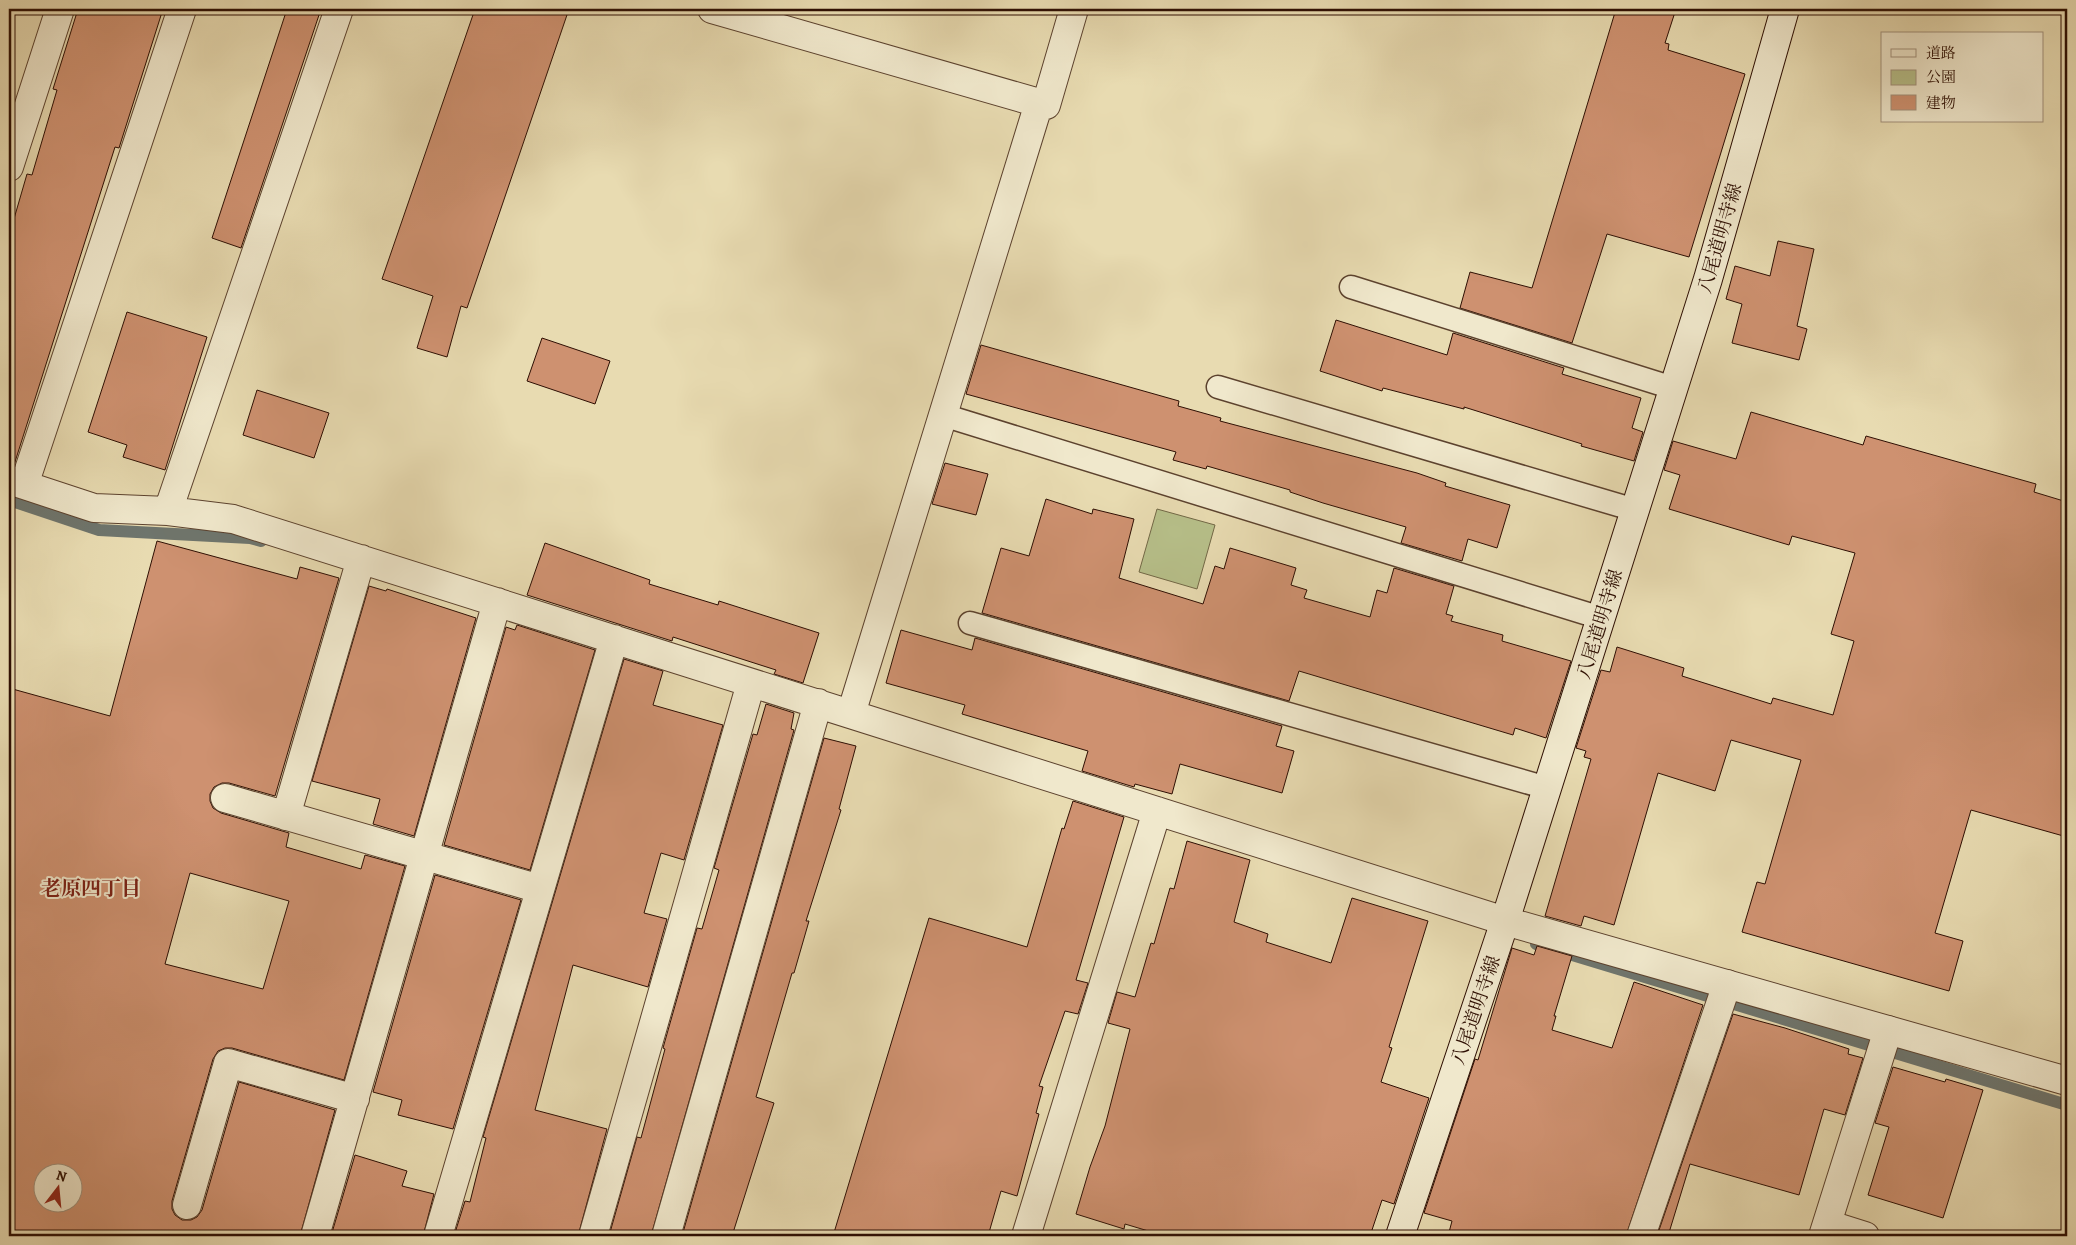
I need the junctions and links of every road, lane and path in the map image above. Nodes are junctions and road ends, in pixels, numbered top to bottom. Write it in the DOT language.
graph roads {
  1 [pos="60,9"];
  2 [pos="182,9"];
  3 [pos="338,9"];
  4 [pos="712,9"];
  5 [pos="1074,9"];
  6 [pos="1785,9"];
  7 [pos="1039,103"];
  8 [pos="9,167"];
  9 [pos="1351,288"];
  10 [pos="1218,386"];
  11 [pos="1673,388"];
  12 [pos="942,415"];
  13 [pos="17,482"];
  14 [pos="1635,510"];
  15 [pos="168,511"];
  16 [pos="361,559"];
  17 [pos="497,602"];
  18 [pos="1601,618"];
  19 [pos="970,623"];
  20 [pos="614,639"];
  21 [pos="751,683"];
  22 [pos="818,703"];
  23 [pos="851,714"];
  24 [pos="1547,788"];
  25 [pos="226,798"];
  26 [pos="1156,811"];
  27 [pos="286,816"];
  28 [pos="424,857"];
  29 [pos="540,889"];
  30 [pos="1505,921"];
  31 [pos="1727,984"];
  32 [pos="1888,1030"];
  33 [pos="2067,1081"];
  34 [pos="355,1099"];
  35 [pos="187,1205"];
  36 [pos="1825,1230"];
  37 [pos="315,1236"];
  38 [pos="438,1236"];
  39 [pos="593,1236"];
  40 [pos="666,1236"];
  41 [pos="1026,1236"];
  42 [pos="1400,1236"];
  43 [pos="1641,1236"];
  44 [pos="1865,1236"];
  1 -- 8 [label="street"];
  2 -- 13 [label="street"];
  3 -- 15 [label="street"];
  4 -- 7 [label="street"];
  5 -- 7 [label="street"];
  6 -- 11 [label="street, 八尾道明寺線"];
  7 -- 12 [label="street"];
  9 -- 11 [label="lane"];
  10 -- 14 [label="lane"];
  11 -- 14 [label="street, 八尾道明寺線"];
  12 -- 18 [label="lane"];
  12 -- 23 [label="street"];
  13 -- 15 [label="street"];
  14 -- 18 [label="street, 八尾道明寺線"];
  15 -- 16 [label="street"];
  16 -- 17 [label="street"];
  16 -- 27 [label="street"];
  17 -- 20 [label="street"];
  17 -- 28 [label="street"];
  18 -- 24 [label="street, 八尾道明寺線"];
  19 -- 24 [label="lane"];
  20 -- 21 [label="street"];
  20 -- 29 [label="street"];
  21 -- 22 [label="street"];
  21 -- 39 [label="street"];
  22 -- 23 [label="street"];
  22 -- 40 [label="street"];
  23 -- 26 [label="street"];
  24 -- 30 [label="street, 八尾道明寺線"];
  25 -- 27 [label="street"];
  26 -- 30 [label="street"];
  26 -- 41 [label="street"];
  27 -- 28 [label="street"];
  28 -- 29 [label="street"];
  28 -- 34 [label="street"];
  29 -- 38 [label="street"];
  30 -- 31 [label="street"];
  30 -- 42 [label="street, 八尾道明寺線"];
  31 -- 32 [label="street"];
  31 -- 43 [label="street"];
  32 -- 33 [label="street"];
  32 -- 36 [label="street"];
  34 -- 35 [label="street"];
  34 -- 37 [label="street"];
  36 -- 44 [label="street"];
}
